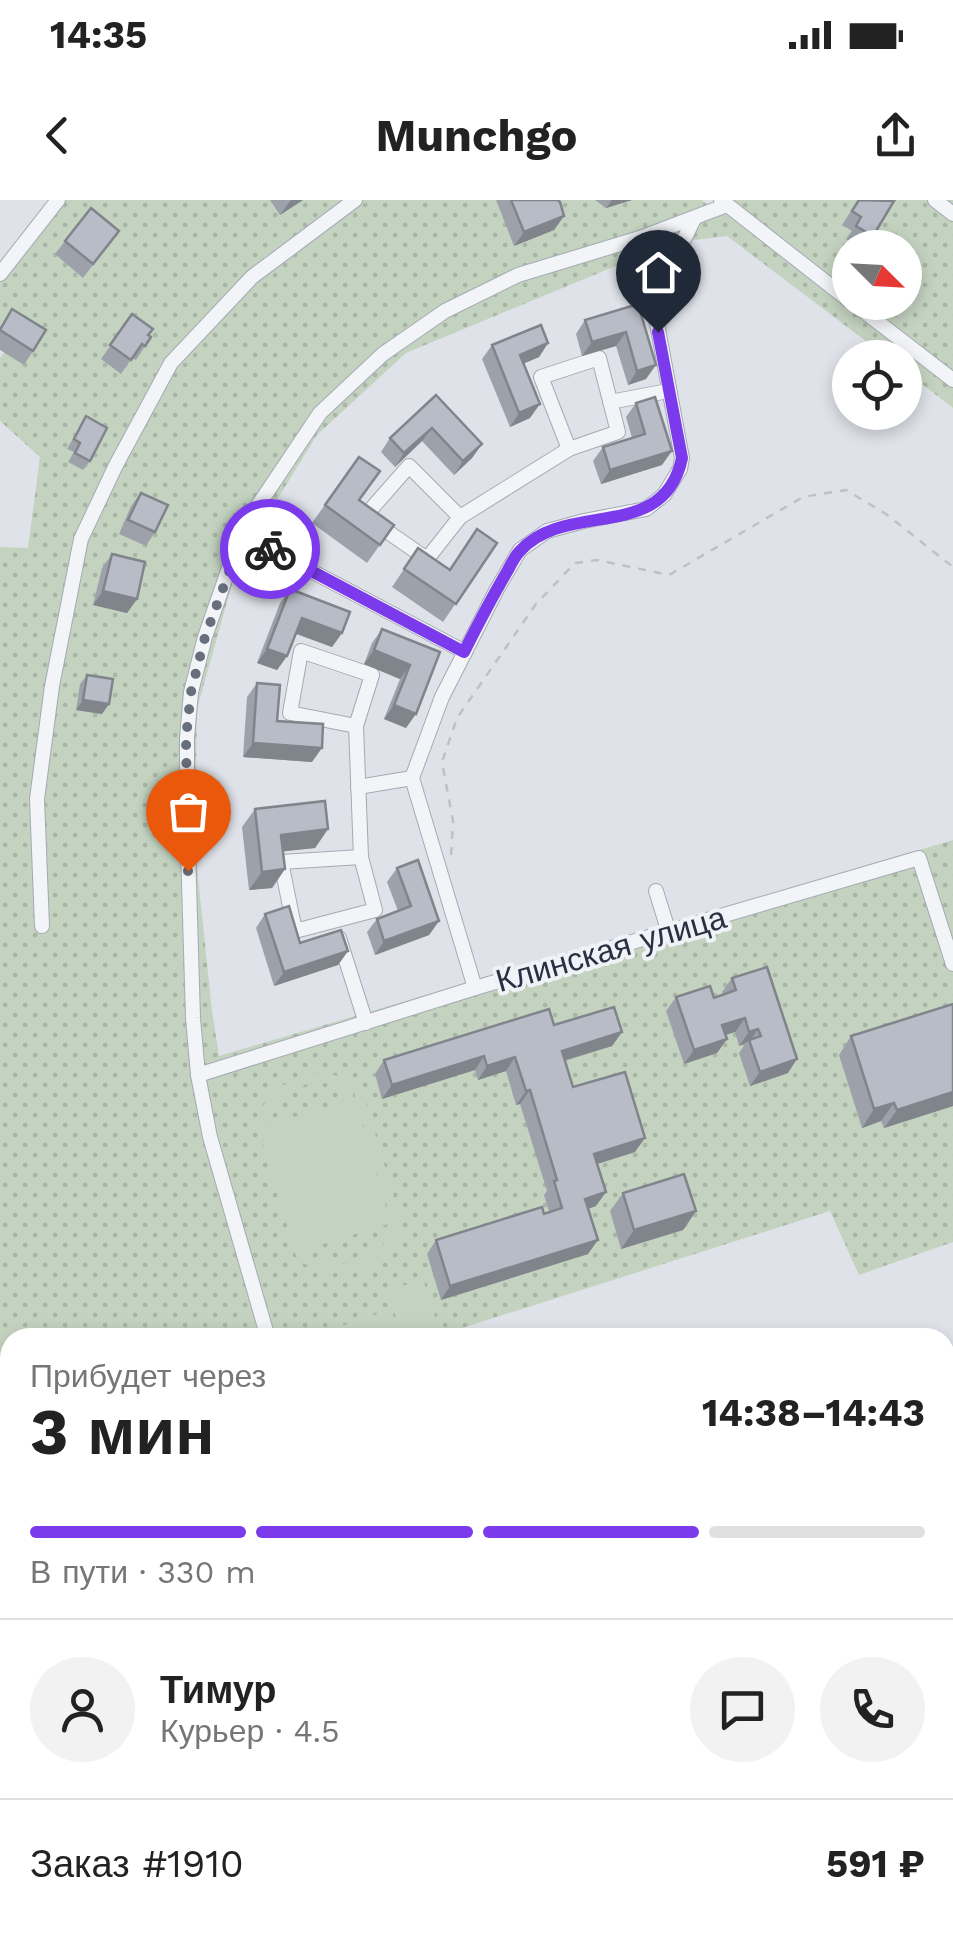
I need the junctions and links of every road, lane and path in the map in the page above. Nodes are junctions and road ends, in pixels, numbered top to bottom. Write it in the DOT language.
graph roads {
  1 [pos="58,200"];
  2 [pos="355,200"];
  3 [pos="935,200"];
  4 [pos="724,203"];
  5 [pos="953,214"];
  6 [pos="694,219"];
  7 [pos="0,274"];
  8 [pos="832,287"];
  9 [pos="875,320"];
  10 [pos="953,380"];
  11 [pos="668,390"];
  12 [pos="610,402"];
  13 [pos="569,449"];
  14 [pos="460,518"];
  15 [pos="243,534"];
  16 [pos="953,567"];
  17 [pos="464,652"];
  18 [pos="356,726"];
  19 [pos="412,778"];
  20 [pos="358,787"];
  21 [pos="362,857"];
  22 [pos="450,859"];
  23 [pos="656,891"];
  24 [pos="334,920"];
  25 [pos="42,926"];
  26 [pos="669,933"];
  27 [pos="953,964"];
  28 [pos="475,988"];
  29 [pos="366,1023"];
  30 [pos="198,1075"];
  31 [pos="265,1328"];
  1 -- 7 [label="street"];
  2 -- 25 [label="street"];
  3 -- 5 [label="street"];
  4 -- 6 [label="street"];
  4 -- 8 [label="street"];
  6 -- 11 [label="street"];
  6 -- 15 [label="street"];
  9 -- 10 [label="street"];
  11 -- 12 [label="street"];
  11 -- 17 [label="street"];
  12 -- 13 [label="street"];
  12 -- 13 [label="street"];
  13 -- 14 [label="street"];
  14 -- 14 [label="street"];
  15 -- 17 [label="street"];
  15 -- 30 [label="street"];
  16 -- 22 [label="path"];
  17 -- 19 [label="street"];
  18 -- 18 [label="street"];
  18 -- 20 [label="street"];
  19 -- 20 [label="street"];
  19 -- 28 [label="street"];
  20 -- 21 [label="street"];
  21 -- 24 [label="street"];
  21 -- 24 [label="street"];
  23 -- 26 [label="street"];
  24 -- 29 [label="street"];
  26 -- 27 [label="street, Клинская улица"];
  26 -- 28 [label="street, Клинская улица"];
  28 -- 29 [label="street, Клинская улица"];
  29 -- 30 [label="street, Клинская улица"];
  30 -- 31 [label="street"];
}
